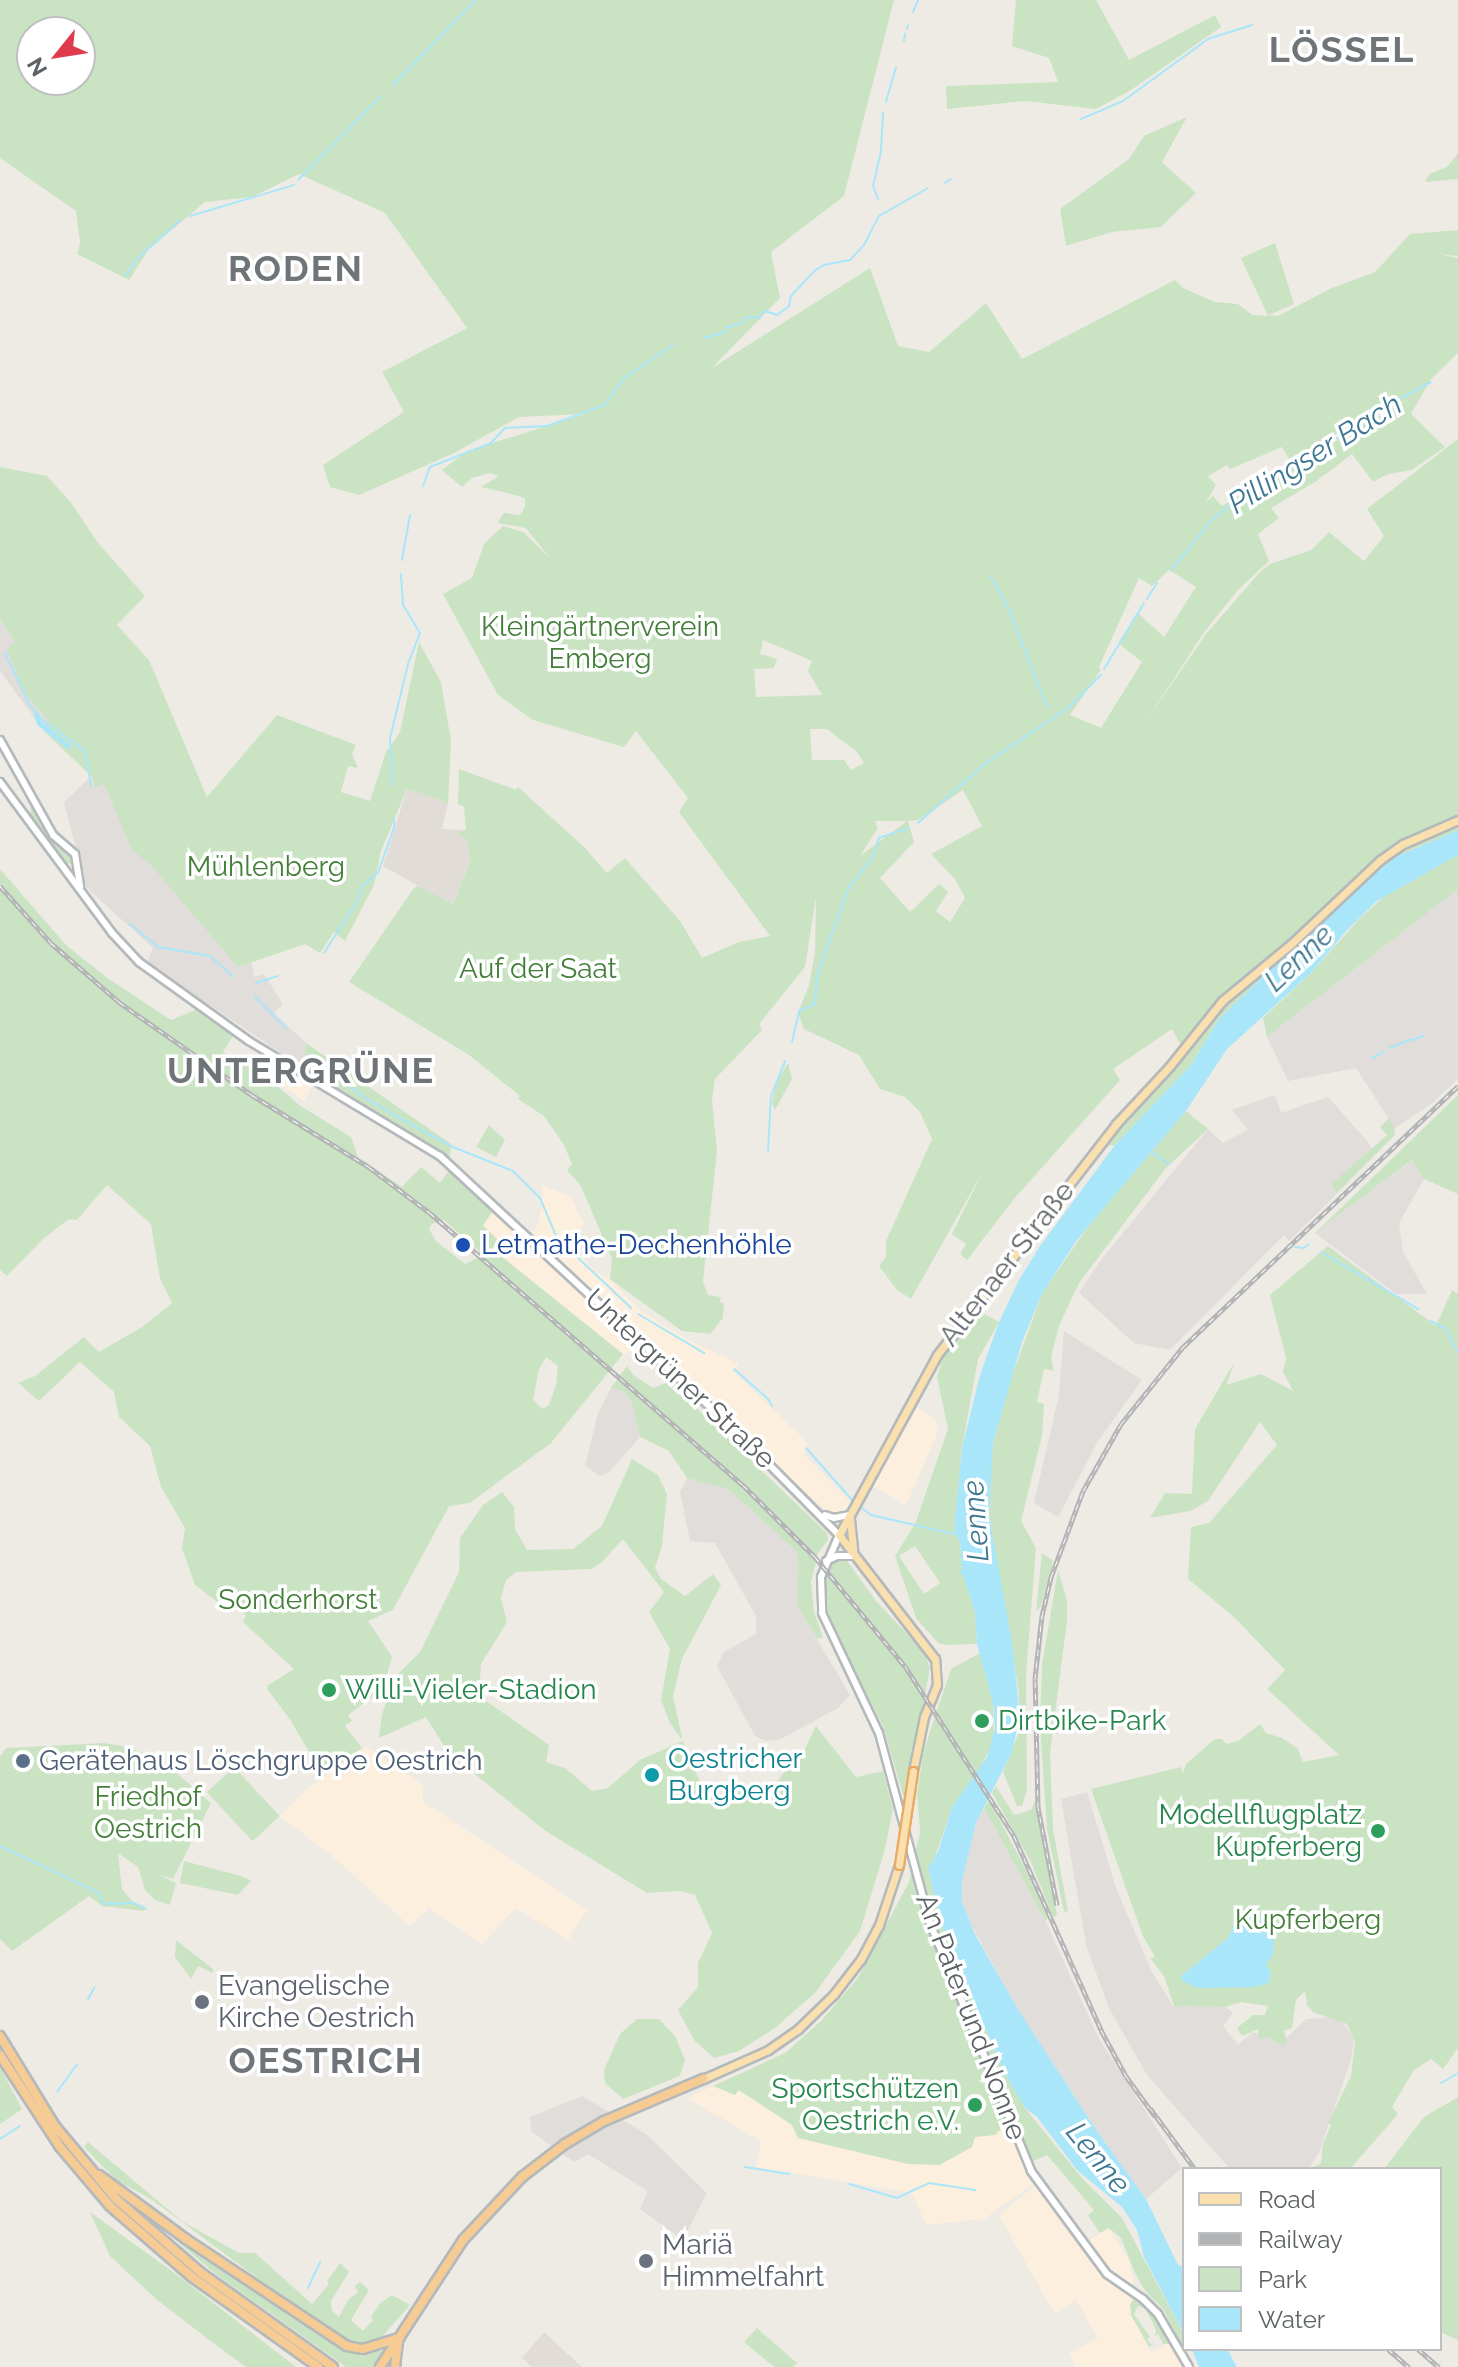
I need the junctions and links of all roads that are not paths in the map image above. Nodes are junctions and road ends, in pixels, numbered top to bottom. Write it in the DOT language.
graph roads {
  1 [pos="0,740"];
  2 [pos="0,782"];
  3 [pos="1458,820"];
  4 [pos="76,866"];
  5 [pos="68,874"];
  6 [pos="80,890"];
  7 [pos="822,1514"];
  8 [pos="851,1515"];
  9 [pos="839,1535"];
  10 [pos="855,1556"];
  11 [pos="826,1561"];
  12 [pos="0,2036"];
  13 [pos="0,2055"];
  14 [pos="11,2066"];
  15 [pos="703,2079"];
  16 [pos="81,2167"];
  17 [pos="399,2338"];
  18 [pos="318,2367"];
  19 [pos="333,2367"];
  20 [pos="382,2367"];
  21 [pos="395,2367"];
  22 [pos="1189,2367"];
  1 -- 4 [label="main road"];
  2 -- 5 [label="main road, Untergrüner Straße"];
  3 -- 8 [label="main road, Altenaer Straße"];
  4 -- 5 [label="main road"];
  4 -- 6 [label="main road"];
  5 -- 6 [label="main road, Untergrüner Straße"];
  6 -- 7 [label="main road, Untergrüner Straße"];
  7 -- 8 [label="main road"];
  7 -- 9 [label="main road, Untergrüner Straße"];
  8 -- 9 [label="main road, Altenaer Straße"];
  8 -- 10 [label="main road"];
  9 -- 10 [label="main road"];
  9 -- 11 [label="main road, An Pater und Nonne"];
  10 -- 11 [label="main road"];
  10 -- 15 [label="main road, bridge"];
  11 -- 22 [label="main road, An Pater und Nonne"];
  12 -- 14 [label="highway"];
  13 -- 14 [label="highway"];
  14 -- 16 [label="highway"];
  15 -- 17 [label="highway"];
  16 -- 17 [label="highway"];
  16 -- 18 [label="highway"];
  16 -- 19 [label="highway"];
  17 -- 20 [label="highway"];
  17 -- 21 [label="highway"];
}
